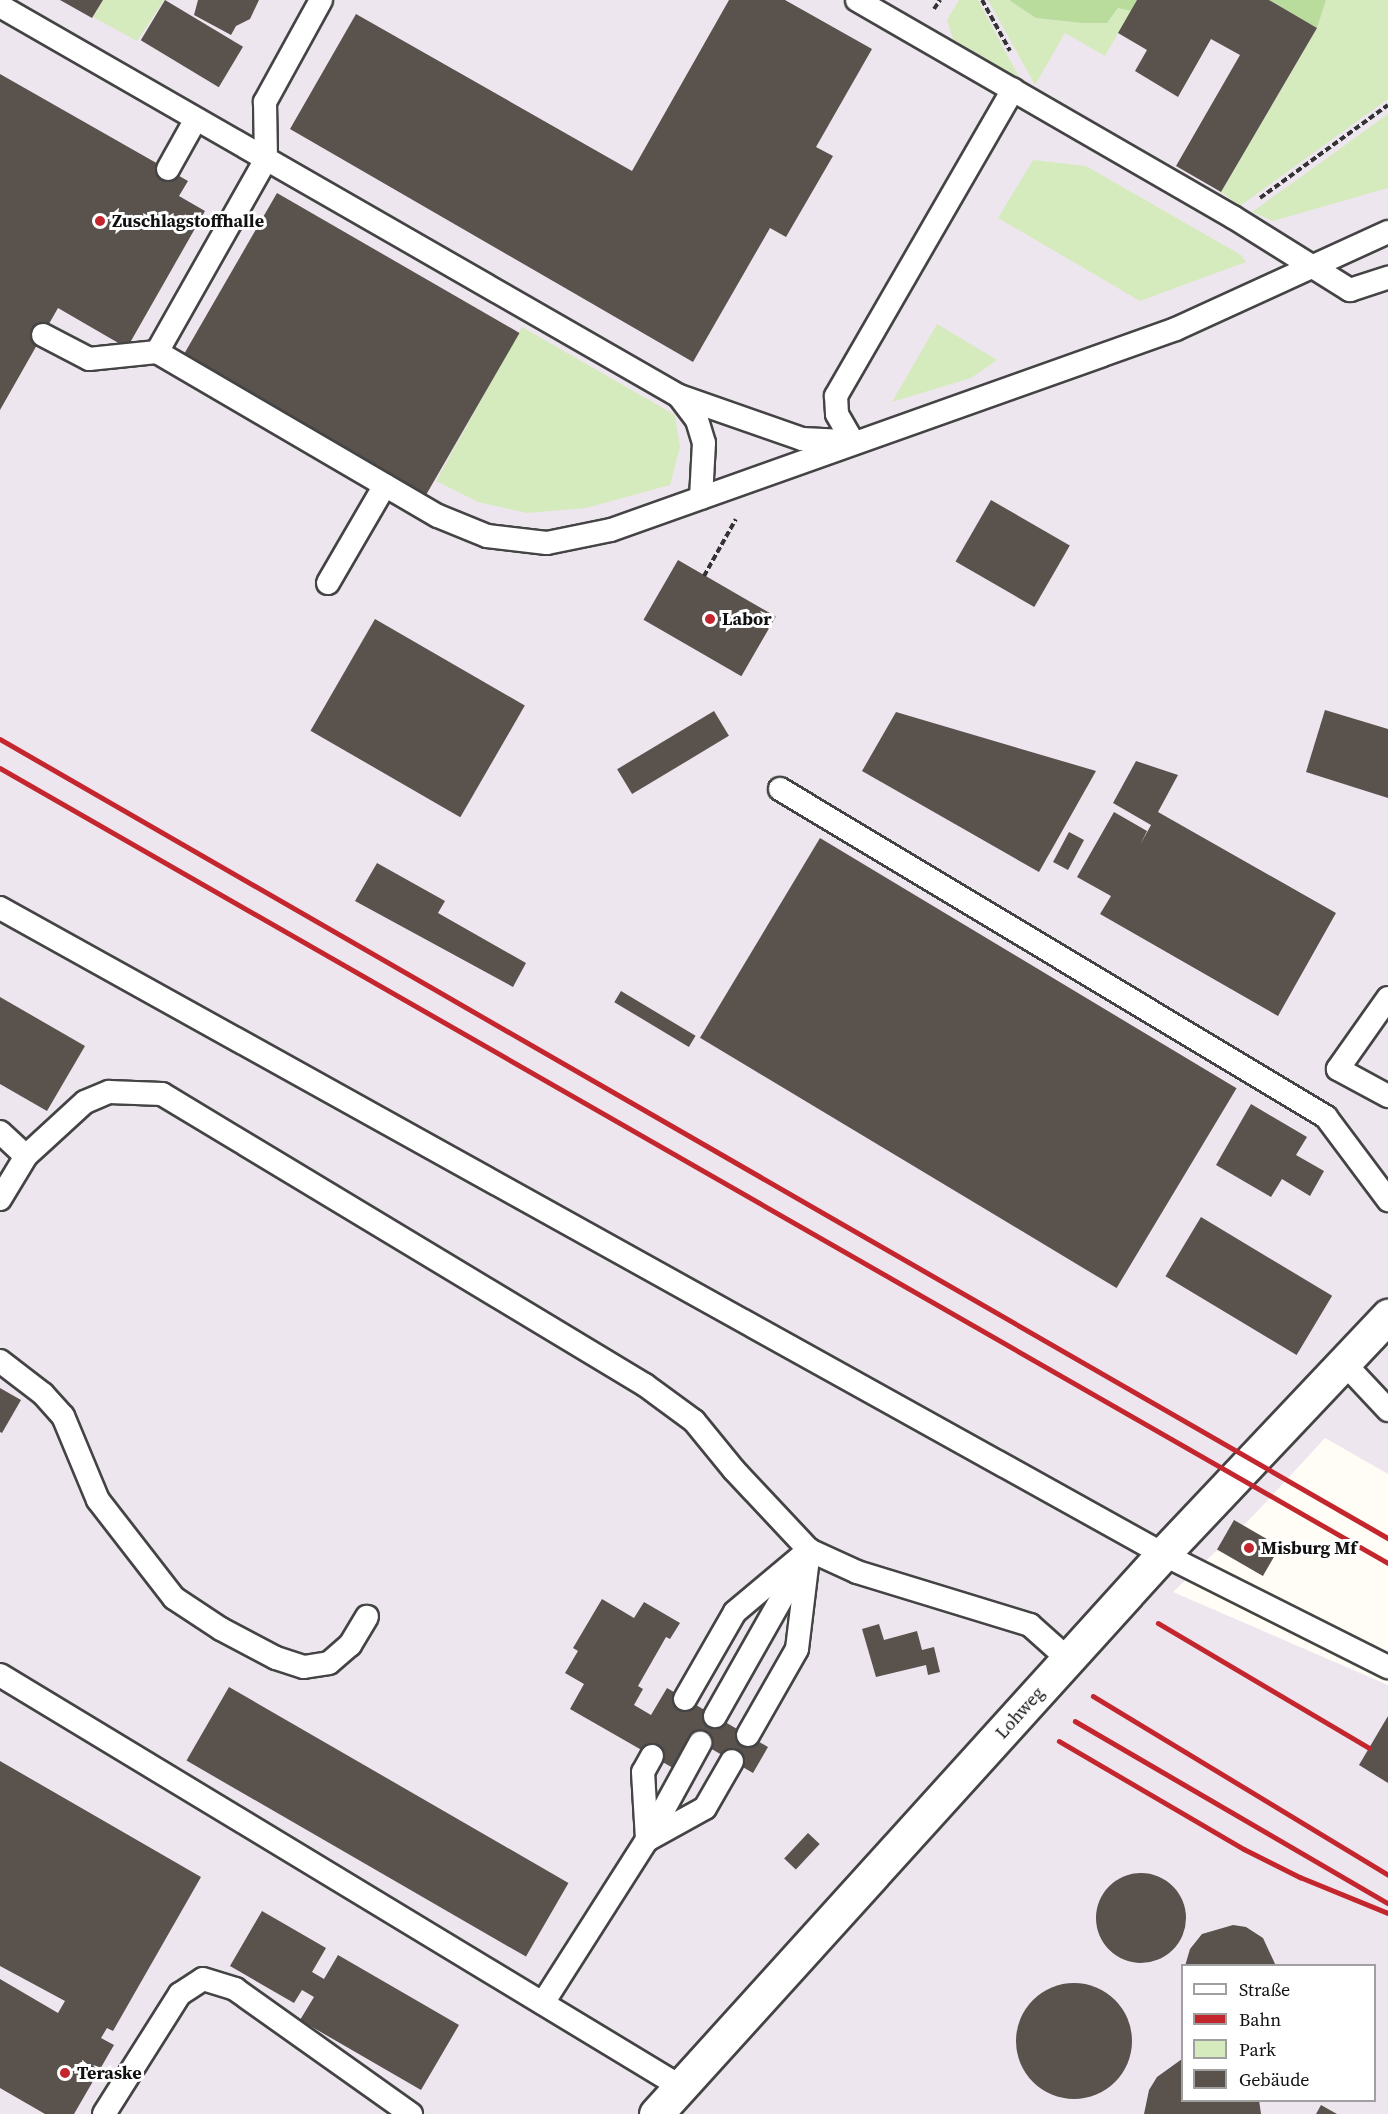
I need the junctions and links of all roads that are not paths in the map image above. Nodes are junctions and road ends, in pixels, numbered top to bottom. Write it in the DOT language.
graph roads {
  1 [pos="321,0"];
  2 [pos="857,0"];
  3 [pos="0,6"];
  4 [pos="1013,90"];
  5 [pos="196,119"];
  6 [pos="266,159"];
  7 [pos="168,169"];
  8 [pos="1388,231"];
  9 [pos="1316,266"];
  10 [pos="1388,278"];
  11 [pos="43,335"];
  12 [pos="157,352"];
  13 [pos="679,396"];
  14 [pos="853,442"];
  15 [pos="385,485"];
  16 [pos="701,498"];
  17 [pos="328,583"];
  18 [pos="780,789"];
  19 [pos="0,908"];
  20 [pos="1388,998"];
  21 [pos="1388,1096"];
  22 [pos="0,1132"];
  23 [pos="26,1156"];
  24 [pos="0,1199"];
  25 [pos="1388,1200"];
  26 [pos="1388,1316"];
  27 [pos="0,1361"];
  28 [pos="1345,1364"];
  29 [pos="1388,1410"];
  30 [pos="809,1550"];
  31 [pos="1163,1554"];
  32 [pos="367,1617"];
  33 [pos="1068,1659"];
  34 [pos="1388,1667"];
  35 [pos="0,1674"];
  36 [pos="685,1699"];
  37 [pos="715,1716"];
  38 [pos="748,1735"];
  39 [pos="700,1743"];
  40 [pos="652,1756"];
  41 [pos="732,1761"];
  42 [pos="647,1840"];
  43 [pos="543,2003"];
  44 [pos="681,2086"];
  45 [pos="104,2114"];
  46 [pos="411,2114"];
  47 [pos="656,2114"];
  1 -- 6 [label="lane"];
  2 -- 4 [label="lane"];
  3 -- 5 [label="lane"];
  4 -- 9 [label="lane"];
  4 -- 14 [label="lane"];
  5 -- 6 [label="lane"];
  5 -- 7 [label="lane"];
  6 -- 12 [label="lane"];
  6 -- 13 [label="lane"];
  8 -- 9 [label="lane"];
  9 -- 10 [label="lane"];
  9 -- 14 [label="lane"];
  11 -- 12 [label="lane"];
  12 -- 15 [label="lane"];
  13 -- 14 [label="lane"];
  13 -- 16 [label="lane"];
  14 -- 16 [label="lane"];
  15 -- 16 [label="lane"];
  15 -- 17 [label="lane"];
  18 -- 25 [label="lane"];
  19 -- 31 [label="lane"];
  20 -- 21 [label="lane"];
  22 -- 23 [label="lane"];
  23 -- 24 [label="lane"];
  23 -- 30 [label="lane"];
  26 -- 28 [label="street, Lohweg"];
  27 -- 32 [label="lane"];
  28 -- 29 [label="lane"];
  28 -- 31 [label="street, Lohweg"];
  30 -- 33 [label="lane"];
  30 -- 36 [label="lane"];
  30 -- 37 [label="lane"];
  30 -- 38 [label="lane"];
  31 -- 33 [label="street, Lohweg"];
  31 -- 34 [label="lane"];
  33 -- 44 [label="street, Lohweg"];
  35 -- 43 [label="lane"];
  39 -- 42 [label="lane"];
  40 -- 42 [label="lane"];
  41 -- 42 [label="lane"];
  42 -- 43 [label="lane"];
  43 -- 44 [label="lane"];
  44 -- 47 [label="street, Lohweg"];
  45 -- 46 [label="lane"];
}
